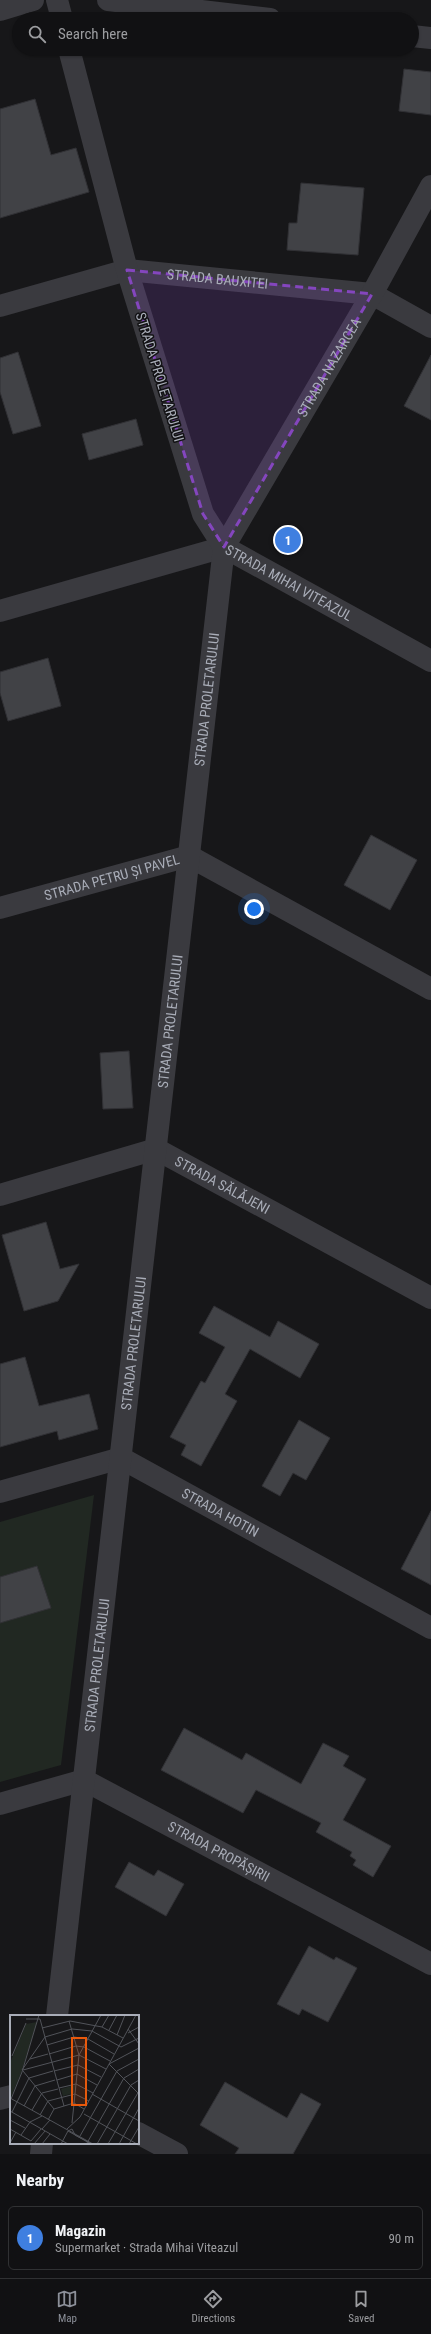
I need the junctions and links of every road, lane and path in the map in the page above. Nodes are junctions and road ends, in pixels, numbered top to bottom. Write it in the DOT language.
graph roads {
  1 [pos="33,0"];
  2 [pos="57,0"];
  3 [pos="108,0"];
  4 [pos="0,10"];
  5 [pos="60,12"];
  6 [pos="210,12"];
  7 [pos="419,37"];
  8 [pos="431,38"];
  9 [pos="71,56"];
  10 [pos="431,186"];
  11 [pos="127,270"];
  12 [pos="372,294"];
  13 [pos="0,306"];
  14 [pos="431,327"];
  15 [pos="224,547"];
  16 [pos="0,611"];
  17 [pos="431,661"];
  18 [pos="189,856"];
  19 [pos="0,908"];
  20 [pos="431,988"];
  21 [pos="156,1149"];
  22 [pos="0,1195"];
  23 [pos="431,1298"];
  24 [pos="121,1458"];
  25 [pos="0,1492"];
  26 [pos="431,1628"];
  27 [pos="84,1780"];
  28 [pos="0,1804"];
  29 [pos="431,1964"];
  30 [pos="57,2015"];
  31 [pos="10,2096"];
  32 [pos="0,2099"];
  33 [pos="139,2134"];
  34 [pos="42,2144"];
  35 [pos="41,2154"];
  36 [pos="178,2154"];
  1 -- 4 [label="street"];
  2 -- 5 [label="street"];
  3 -- 6 [label="street"];
  7 -- 8 [label="street"];
  9 -- 11 [label="street, STRADA PROLETARULUI"];
  10 -- 12 [label="street, STRADA NAZARCEA"];
  11 -- 12 [label="street, STRADA BAUXITEI"];
  11 -- 13 [label="street, STRADA BAUXITEI"];
  11 -- 15 [label="street, STRADA PROLETARULUI"];
  12 -- 14 [label="street, STRADA BAUXITEI"];
  12 -- 15 [label="street, STRADA NAZARCEA"];
  15 -- 16 [label="street, STRADA MIHAI VITEAZUL"];
  15 -- 17 [label="street, STRADA MIHAI VITEAZUL"];
  15 -- 18 [label="street, STRADA PROLETARULUI"];
  18 -- 19 [label="street, STRADA PETRU ȘI PAVEL"];
  18 -- 20 [label="street, STRADA PETRU ȘI PAVEL"];
  18 -- 21 [label="street, STRADA PROLETARULUI"];
  21 -- 22 [label="street"];
  21 -- 23 [label="street, STRADA SĂLĂJENI"];
  21 -- 24 [label="street, STRADA PROLETARULUI"];
  24 -- 25 [label="street"];
  24 -- 26 [label="street, STRADA HOTIN"];
  24 -- 27 [label="street, STRADA PROLETARULUI"];
  27 -- 28 [label="street"];
  27 -- 29 [label="street, STRADA PROPĂȘIRII"];
  27 -- 30 [label="street, STRADA PROLETARULUI"];
  31 -- 32 [label="street"];
  33 -- 36 [label="street"];
  34 -- 35 [label="street"];
}
